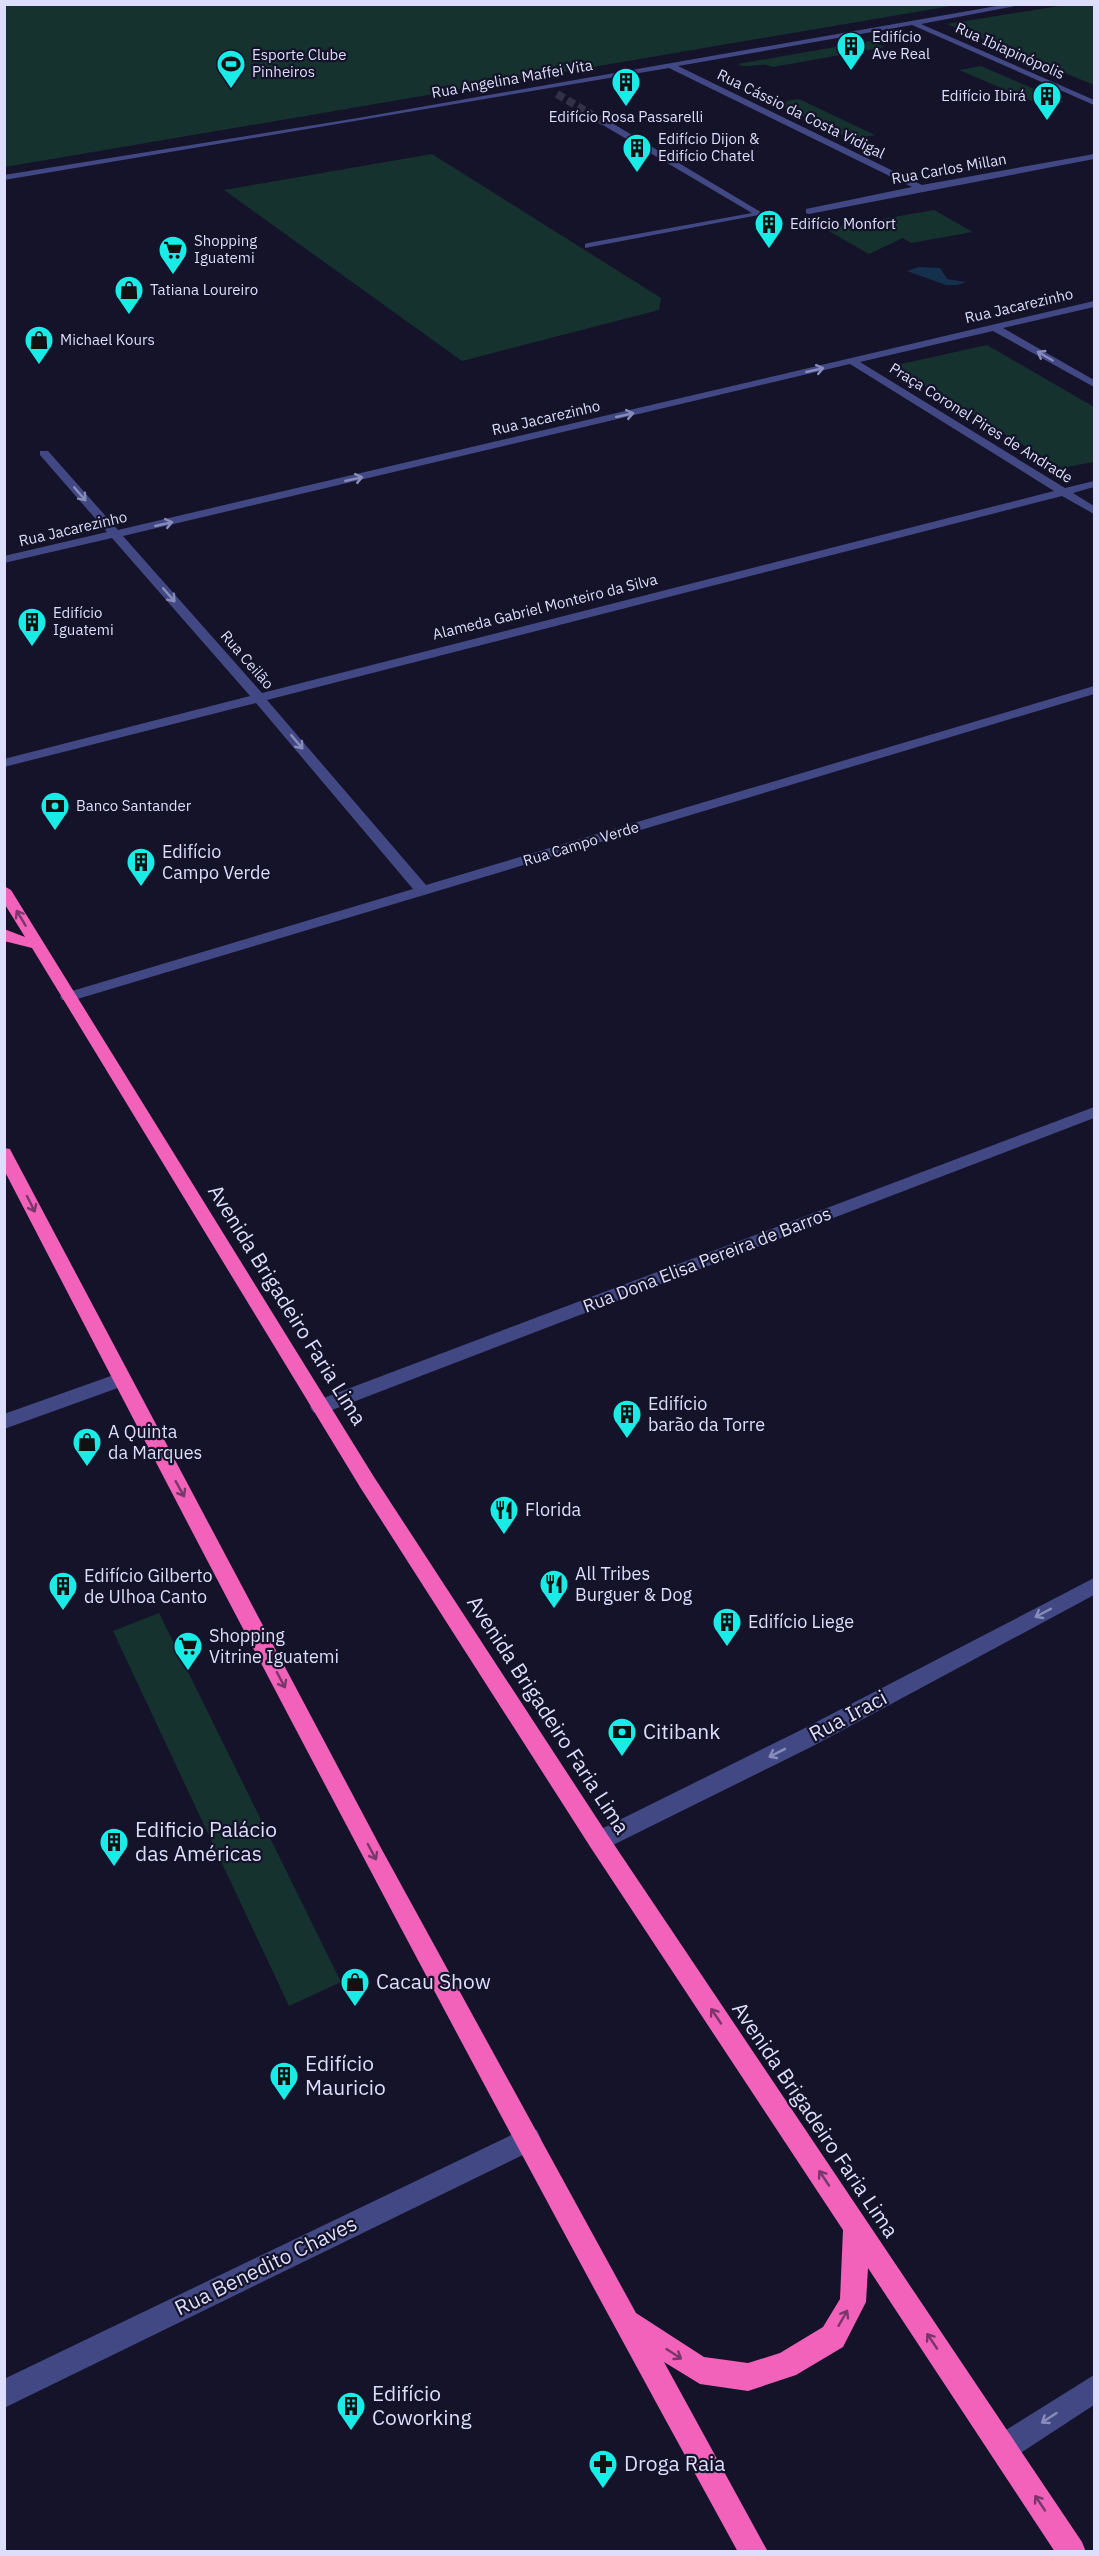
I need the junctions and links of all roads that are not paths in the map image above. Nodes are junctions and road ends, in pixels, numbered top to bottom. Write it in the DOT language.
graph roads {
  1 [pos="1023,4"];
  2 [pos="915,24"];
  3 [pos="669,65"];
  4 [pos="544,87"];
  5 [pos="557,94"];
  6 [pos="1095,103"];
  7 [pos="604,122"];
  8 [pos="1095,157"];
  9 [pos="4,178"];
  10 [pos="921,188"];
  11 [pos="809,211"];
  12 [pos="588,246"];
  13 [pos="1095,304"];
  14 [pos="995,328"];
  15 [pos="852,361"];
  16 [pos="1095,384"];
  17 [pos="44,453"];
  18 [pos="1095,484"];
  19 [pos="1065,492"];
  20 [pos="1095,511"];
  21 [pos="117,535"];
  22 [pos="4,560"];
  23 [pos="1095,690"];
  24 [pos="258,697"];
  25 [pos="4,763"];
  26 [pos="4,890"];
  27 [pos="423,891"];
  28 [pos="4,933"];
  29 [pos="37,945"];
  30 [pos="68,997"];
  31 [pos="1095,1112"];
  32 [pos="4,1153"];
  33 [pos="122,1379"];
  34 [pos="320,1407"];
  35 [pos="4,1422"];
  36 [pos="1095,1586"];
  37 [pos="599,1841"];
  38 [pos="528,2139"];
  39 [pos="856,2228"];
  40 [pos="625,2322"];
  41 [pos="1095,2389"];
  42 [pos="4,2394"];
  43 [pos="1003,2448"];
  44 [pos="754,2552"];
  45 [pos="1072,2552"];
  1 -- 2 [label="street, Rua Angelina Maffei Vita"];
  2 -- 3 [label="street, Rua Angelina Maffei Vita"];
  2 -- 6 [label="street, Rua Ibiapinópolis"];
  3 -- 4 [label="street, Rua Angelina Maffei Vita"];
  3 -- 10 [label="street, Rua Cássio da Costa Vidigal"];
  4 -- 5 [label="street"];
  4 -- 9 [label="street, Rua Angelina Maffei Vita"];
  7 -- 12 [label="street"];
  8 -- 10 [label="street, Rua Carlos Millan"];
  10 -- 11 [label="street, Rua Carlos Millan"];
  13 -- 14 [label="street, Rua Jacarezinho"];
  14 -- 15 [label="street, Rua Jacarezinho"];
  16 -- 14 [label="street, one-way"];
  15 -- 19 [label="street, Praça Coronel Pires de Andrade"];
  21 -- 15 [label="street, Rua Jacarezinho, one-way"];
  17 -- 21 [label="street, Rua Ceilão, one-way"];
  18 -- 19 [label="street, Alameda Gabriel Monteiro da Silva"];
  19 -- 20 [label="street, Praça Coronel Pires de Andrade"];
  19 -- 24 [label="street, Alameda Gabriel Monteiro da Silva"];
  21 -- 22 [label="street, Rua Jacarezinho"];
  21 -- 24 [label="street, Rua Ceilão, one-way"];
  23 -- 27 [label="street, Rua Campo Verde"];
  24 -- 25 [label="street, Alameda Gabriel Monteiro da Silva"];
  24 -- 27 [label="street, Rua Ceilão, one-way"];
  29 -- 26 [label="highway, Avenida Brigadeiro Faria Lima, one-way"];
  27 -- 30 [label="street, Rua Campo Verde"];
  28 -- 29 [label="highway"];
  29 -- 30 [label="highway, Avenida Brigadeiro Faria Lima"];
  30 -- 34 [label="highway, Avenida Brigadeiro Faria Lima"];
  31 -- 34 [label="street, Rua Dona Elisa Pereira de Barros"];
  32 -- 33 [label="highway, one-way"];
  33 -- 35 [label="street"];
  33 -- 38 [label="highway, one-way"];
  34 -- 37 [label="highway, Avenida Brigadeiro Faria Lima"];
  36 -- 37 [label="street, Rua Iraci, one-way"];
  39 -- 37 [label="highway, Avenida Brigadeiro Faria Lima, one-way"];
  38 -- 40 [label="highway"];
  38 -- 42 [label="street, Rua Benedito Chaves"];
  40 -- 39 [label="highway, one-way"];
  43 -- 39 [label="highway, Avenida Brigadeiro Faria Lima, one-way"];
  40 -- 44 [label="highway"];
  41 -- 43 [label="street, one-way"];
  45 -- 43 [label="highway, Avenida Brigadeiro Faria Lima, one-way"];
}
